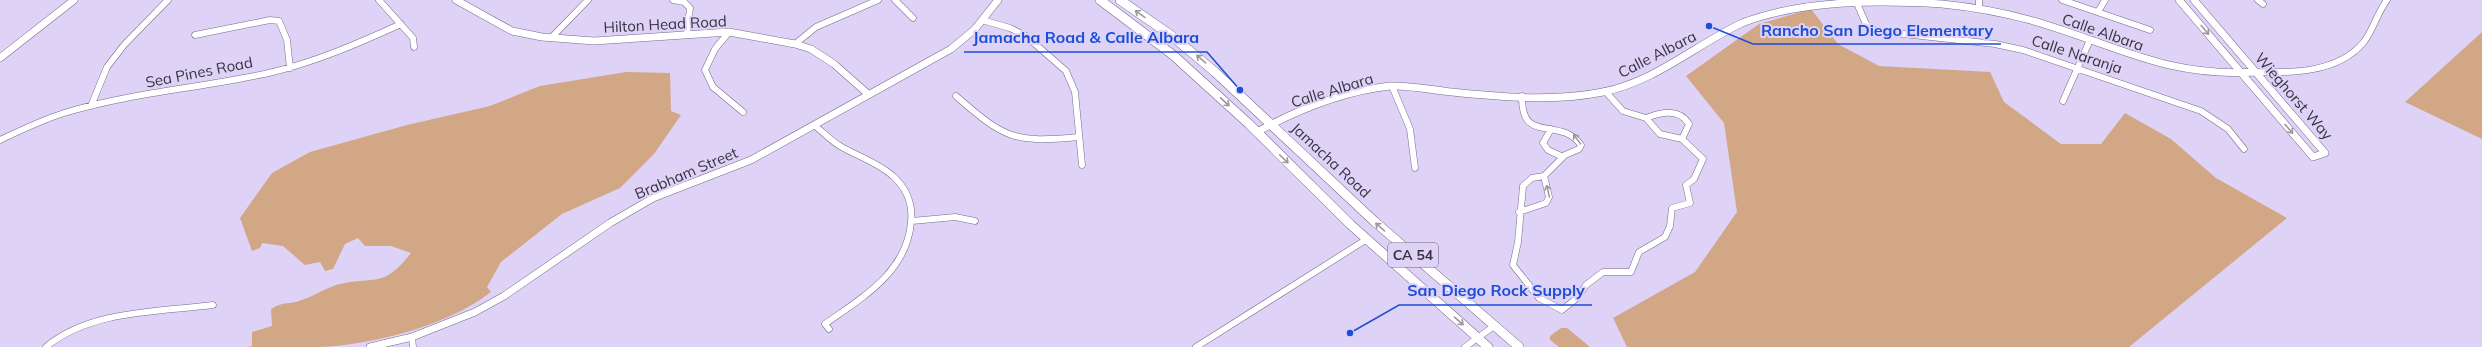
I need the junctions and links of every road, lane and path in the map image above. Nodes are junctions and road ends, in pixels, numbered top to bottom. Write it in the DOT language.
graph roads {
  1 [pos="74,0"];
  2 [pos="168,0"];
  3 [pos="379,0"];
  4 [pos="456,0"];
  5 [pos="588,0"];
  6 [pos="673,0"];
  7 [pos="878,0"];
  8 [pos="895,0"];
  9 [pos="998,0"];
  10 [pos="1100,0"];
  11 [pos="1120,0"];
  12 [pos="1979,0"];
  13 [pos="2062,0"];
  14 [pos="2105,0"];
  15 [pos="2180,0"];
  16 [pos="2194,0"];
  17 [pos="2387,0"];
  18 [pos="1856,1"];
  19 [pos="1979,8"];
  20 [pos="2098,12"];
  21 [pos="913,18"];
  22 [pos="982,20"];
  23 [pos="401,24"];
  24 [pos="2150,30"];
  25 [pos="729,32"];
  26 [pos="686,33"];
  27 [pos="195,35"];
  28 [pos="551,38"];
  29 [pos="2090,40"];
  30 [pos="795,44"];
  31 [pos="414,47"];
  32 [pos="0,58"];
  33 [pos="2078,67"];
  34 [pos="290,68"];
  35 [pos="2256,72"];
  36 [pos="2242,73"];
  37 [pos="1392,86"];
  38 [pos="1605,92"];
  39 [pos="868,94"];
  40 [pos="956,96"];
  41 [pos="1522,96"];
  42 [pos="2063,101"];
  43 [pos="91,106"];
  44 [pos="744,112"];
  45 [pos="1646,118"];
  46 [pos="814,124"];
  47 [pos="1270,124"];
  48 [pos="1551,129"];
  49 [pos="1257,132"];
  50 [pos="1079,137"];
  51 [pos="1682,139"];
  52 [pos="0,140"];
  53 [pos="2244,149"];
  54 [pos="1563,157"];
  55 [pos="1082,165"];
  56 [pos="1415,168"];
  57 [pos="1544,176"];
  58 [pos="1519,212"];
  59 [pos="912,221"];
  60 [pos="975,221"];
  61 [pos="1367,239"];
  62 [pos="213,305"];
  63 [pos="1494,326"];
  64 [pos="829,329"];
  65 [pos="412,337"];
  66 [pos="1478,338"];
  67 [pos="46,347"];
  68 [pos="370,347"];
  69 [pos="413,347"];
  70 [pos="1196,347"];
  71 [pos="1465,347"];
  72 [pos="1488,347"];
  73 [pos="1519,347"];
  1 -- 32 [label="street"];
  2 -- 43 [label="street"];
  3 -- 23 [label="street"];
  4 -- 28 [label="street, Hilton Head Road"];
  5 -- 28 [label="street"];
  6 -- 26 [label="street"];
  7 -- 30 [label="street"];
  8 -- 21 [label="street"];
  9 -- 22 [label="street, Brabham Street"];
  10 -- 49 [label="main road, Jamacha Road / CA 54, one-way"];
  47 -- 11 [label="main road, Jamacha Road / CA 54, one-way"];
  12 -- 19 [label="street"];
  13 -- 20 [label="street"];
  14 -- 20 [label="street"];
  15 -- 36 [label="street, Wieghorst Way, one-way"];
  16 -- 35 [label="street, Wieghorst Way"];
  17 -- 35 [label="street, Calle Albara"];
  18 -- 19 [label="street, Calle Albara"];
  18 -- 33 [label="street, Calle Naranja"];
  18 -- 38 [label="street, Calle Albara"];
  19 -- 29 [label="street, Calle Albara"];
  20 -- 24 [label="street"];
  22 -- 39 [label="street, Brabham Street"];
  22 -- 50 [label="street"];
  23 -- 31 [label="street"];
  23 -- 34 [label="street, Sea Pines Road"];
  25 -- 26 [label="street, Hilton Head Road"];
  25 -- 30 [label="street, Hilton Head Road"];
  25 -- 44 [label="street"];
  26 -- 28 [label="street, Hilton Head Road"];
  27 -- 34 [label="street"];
  29 -- 33 [label="street"];
  29 -- 36 [label="street, Calle Albara"];
  30 -- 39 [label="street, Hilton Head Road"];
  33 -- 42 [label="street"];
  33 -- 53 [label="street, Calle Naranja"];
  34 -- 43 [label="street, Sea Pines Road"];
  35 -- 36 [label="street, Calle Albara"];
  36 -- 35 [label="street, Wieghorst Way, one-way"];
  37 -- 41 [label="street, Calle Albara"];
  37 -- 47 [label="street, Calle Albara"];
  37 -- 56 [label="street"];
  38 -- 41 [label="street, Calle Albara"];
  38 -- 45 [label="street"];
  39 -- 46 [label="street, Brabham Street"];
  40 -- 50 [label="street"];
  41 -- 48 [label="street"];
  43 -- 52 [label="street, Sea Pines Road"];
  45 -- 51 [label="street"];
  45 -- 51 [label="street"];
  46 -- 59 [label="street"];
  46 -- 65 [label="street, Brabham Street"];
  47 -- 49 [label="street, Calle Albara"];
  63 -- 47 [label="main road, Jamacha Road / CA 54, one-way"];
  48 -- 54 [label="street"];
  54 -- 48 [label="street, one-way"];
  49 -- 61 [label="main road, Jamacha Road / CA 54, one-way"];
  50 -- 55 [label="street"];
  51 -- 58 [label="street"];
  54 -- 57 [label="street"];
  57 -- 58 [label="street"];
  58 -- 57 [label="street, one-way"];
  59 -- 60 [label="street"];
  59 -- 64 [label="street"];
  61 -- 66 [label="main road, Jamacha Road / CA 54, one-way"];
  61 -- 70 [label="street"];
  62 -- 67 [label="street"];
  63 -- 66 [label="street"];
  63 -- 73 [label="main road, Jamacha Road / CA 54"];
  65 -- 68 [label="street, Brabham Street"];
  65 -- 69 [label="street"];
  66 -- 71 [label="street"];
  66 -- 72 [label="main road, Jamacha Road / CA 54"];
}
